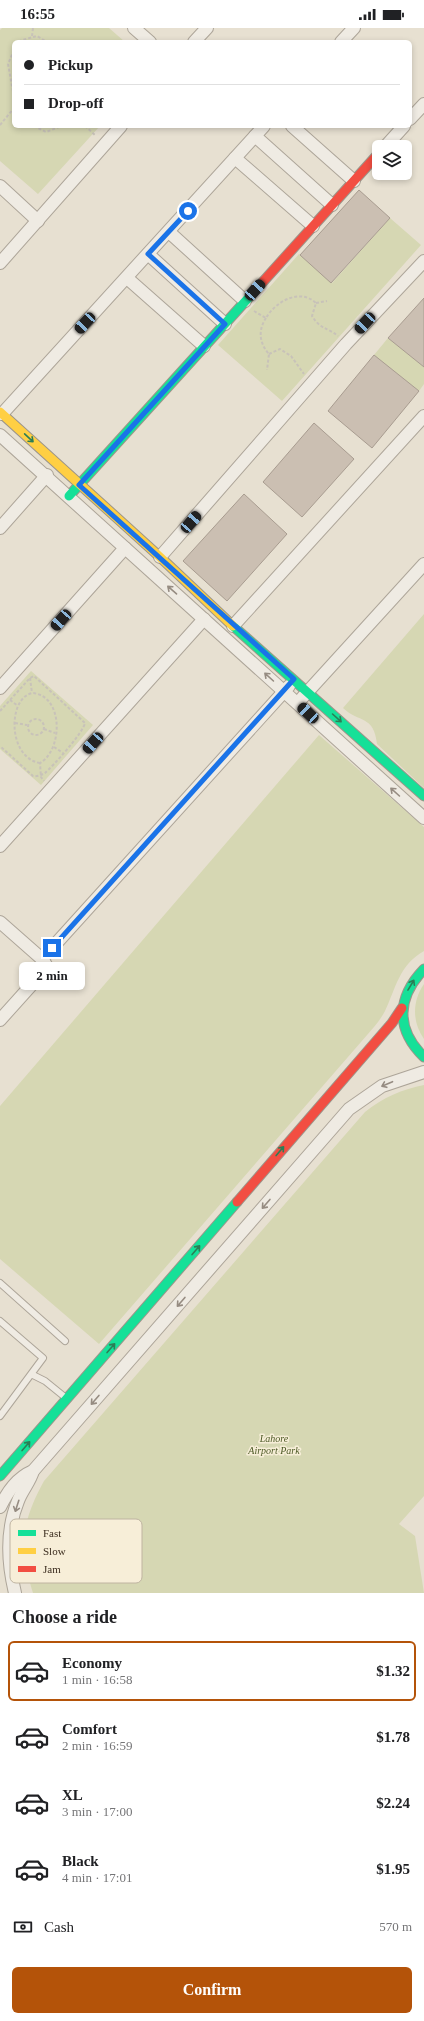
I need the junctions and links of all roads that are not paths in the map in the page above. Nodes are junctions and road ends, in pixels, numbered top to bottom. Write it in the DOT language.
graph roads {
  1 [pos="134,28"];
  2 [pos="207,28"];
  3 [pos="354,28"];
  4 [pos="148,40"];
  5 [pos="196,40"];
  6 [pos="343,40"];
  7 [pos="424,104"];
  8 [pos="412,117"];
  9 [pos="119,128"];
  10 [pos="262,128"];
  11 [pos="294,128"];
  12 [pos="402,128"];
  13 [pos="255,136"];
  14 [pos="391,140"];
  15 [pos="235,158"];
  16 [pos="372,161"];
  17 [pos="354,181"];
  18 [pos="0,186"];
  19 [pos="332,205"];
  20 [pos="38,221"];
  21 [pos="313,226"];
  22 [pos="168,232"];
  23 [pos="148,254"];
  24 [pos="424,261"];
  25 [pos="0,263"];
  26 [pos="126,278"];
  27 [pos="245,302"];
  28 [pos="225,324"];
  29 [pos="204,346"];
  30 [pos="1,413"];
  31 [pos="424,416"];
  32 [pos="0,435"];
  33 [pos="46,476"];
  34 [pos="79,485"];
  35 [pos="69,496"];
  36 [pos="0,528"];
  37 [pos="125,548"];
  38 [pos="160,557"];
  39 [pos="424,564"];
  40 [pos="204,619"];
  41 [pos="233,626"];
  42 [pos="294,679"];
  43 [pos="0,688"];
  44 [pos="285,692"];
  45 [pos="308,692"];
  46 [pos="298,704"];
  47 [pos="424,796"];
  48 [pos="424,818"];
  49 [pos="0,846"];
  50 [pos="0,922"];
  51 [pos="42,959"];
  52 [pos="424,969"];
  53 [pos="402,1008"];
  54 [pos="0,1020"];
  55 [pos="424,1057"];
  56 [pos="424,1072"];
  57 [pos="0,1283"];
  58 [pos="0,1321"];
  59 [pos="65,1341"];
  60 [pos="33,1375"];
  61 [pos="67,1399"];
  62 [pos="0,1416"];
  63 [pos="33,1471"];
  64 [pos="0,1476"];
  65 [pos="0,1507"];
  66 [pos="14,1519"];
  67 [pos="10,1539"];
  68 [pos="10,1560"];
  69 [pos="13,1583"];
  70 [pos="15,1593"];
  1 -- 4 [label="street"];
  2 -- 5 [label="street"];
  3 -- 6 [label="street"];
  7 -- 8 [label="street"];
  9 -- 20 [label="street"];
  10 -- 13 [label="street"];
  11 -- 17 [label="street"];
  12 -- 14 [label="street"];
  13 -- 15 [label="street"];
  13 -- 19 [label="street"];
  15 -- 21 [label="street"];
  15 -- 22 [label="street"];
  16 -- 17 [label="street"];
  17 -- 19 [label="street"];
  18 -- 20 [label="street"];
  19 -- 21 [label="street"];
  20 -- 25 [label="street"];
  21 -- 27 [label="street"];
  22 -- 23 [label="street"];
  22 -- 27 [label="street"];
  23 -- 26 [label="street"];
  23 -- 28 [label="street"];
  24 -- 38 [label="street"];
  26 -- 29 [label="street"];
  26 -- 30 [label="street"];
  27 -- 28 [label="street"];
  28 -- 29 [label="street"];
  29 -- 34 [label="street"];
  30 -- 34 [label="street, one-way"];
  31 -- 41 [label="street"];
  32 -- 33 [label="street"];
  33 -- 35 [label="street"];
  33 -- 36 [label="street"];
  34 -- 35 [label="street"];
  34 -- 38 [label="street"];
  35 -- 37 [label="street"];
  40 -- 37 [label="street, one-way"];
  37 -- 43 [label="street"];
  38 -- 41 [label="street"];
  39 -- 45 [label="street"];
  44 -- 40 [label="street, one-way"];
  40 -- 49 [label="street"];
  41 -- 42 [label="street"];
  42 -- 44 [label="street"];
  42 -- 45 [label="street"];
  44 -- 46 [label="street"];
  44 -- 51 [label="street"];
  45 -- 46 [label="street"];
  45 -- 47 [label="street, one-way"];
  48 -- 46 [label="street, one-way"];
  50 -- 51 [label="street"];
  51 -- 54 [label="street"];
  53 -- 52 [label="street, one-way"];
  53 -- 55 [label="street"];
  61 -- 53 [label="street, one-way"];
  56 -- 63 [label="street, one-way"];
  57 -- 59 [label="lane"];
  58 -- 60 [label="lane"];
  60 -- 61 [label="lane"];
  60 -- 62 [label="lane"];
  64 -- 61 [label="street, one-way"];
  63 -- 65 [label="street"];
  63 -- 66 [label="street, one-way"];
  67 -- 68 [label="street, one-way"];
  69 -- 70 [label="street, one-way"];
}
